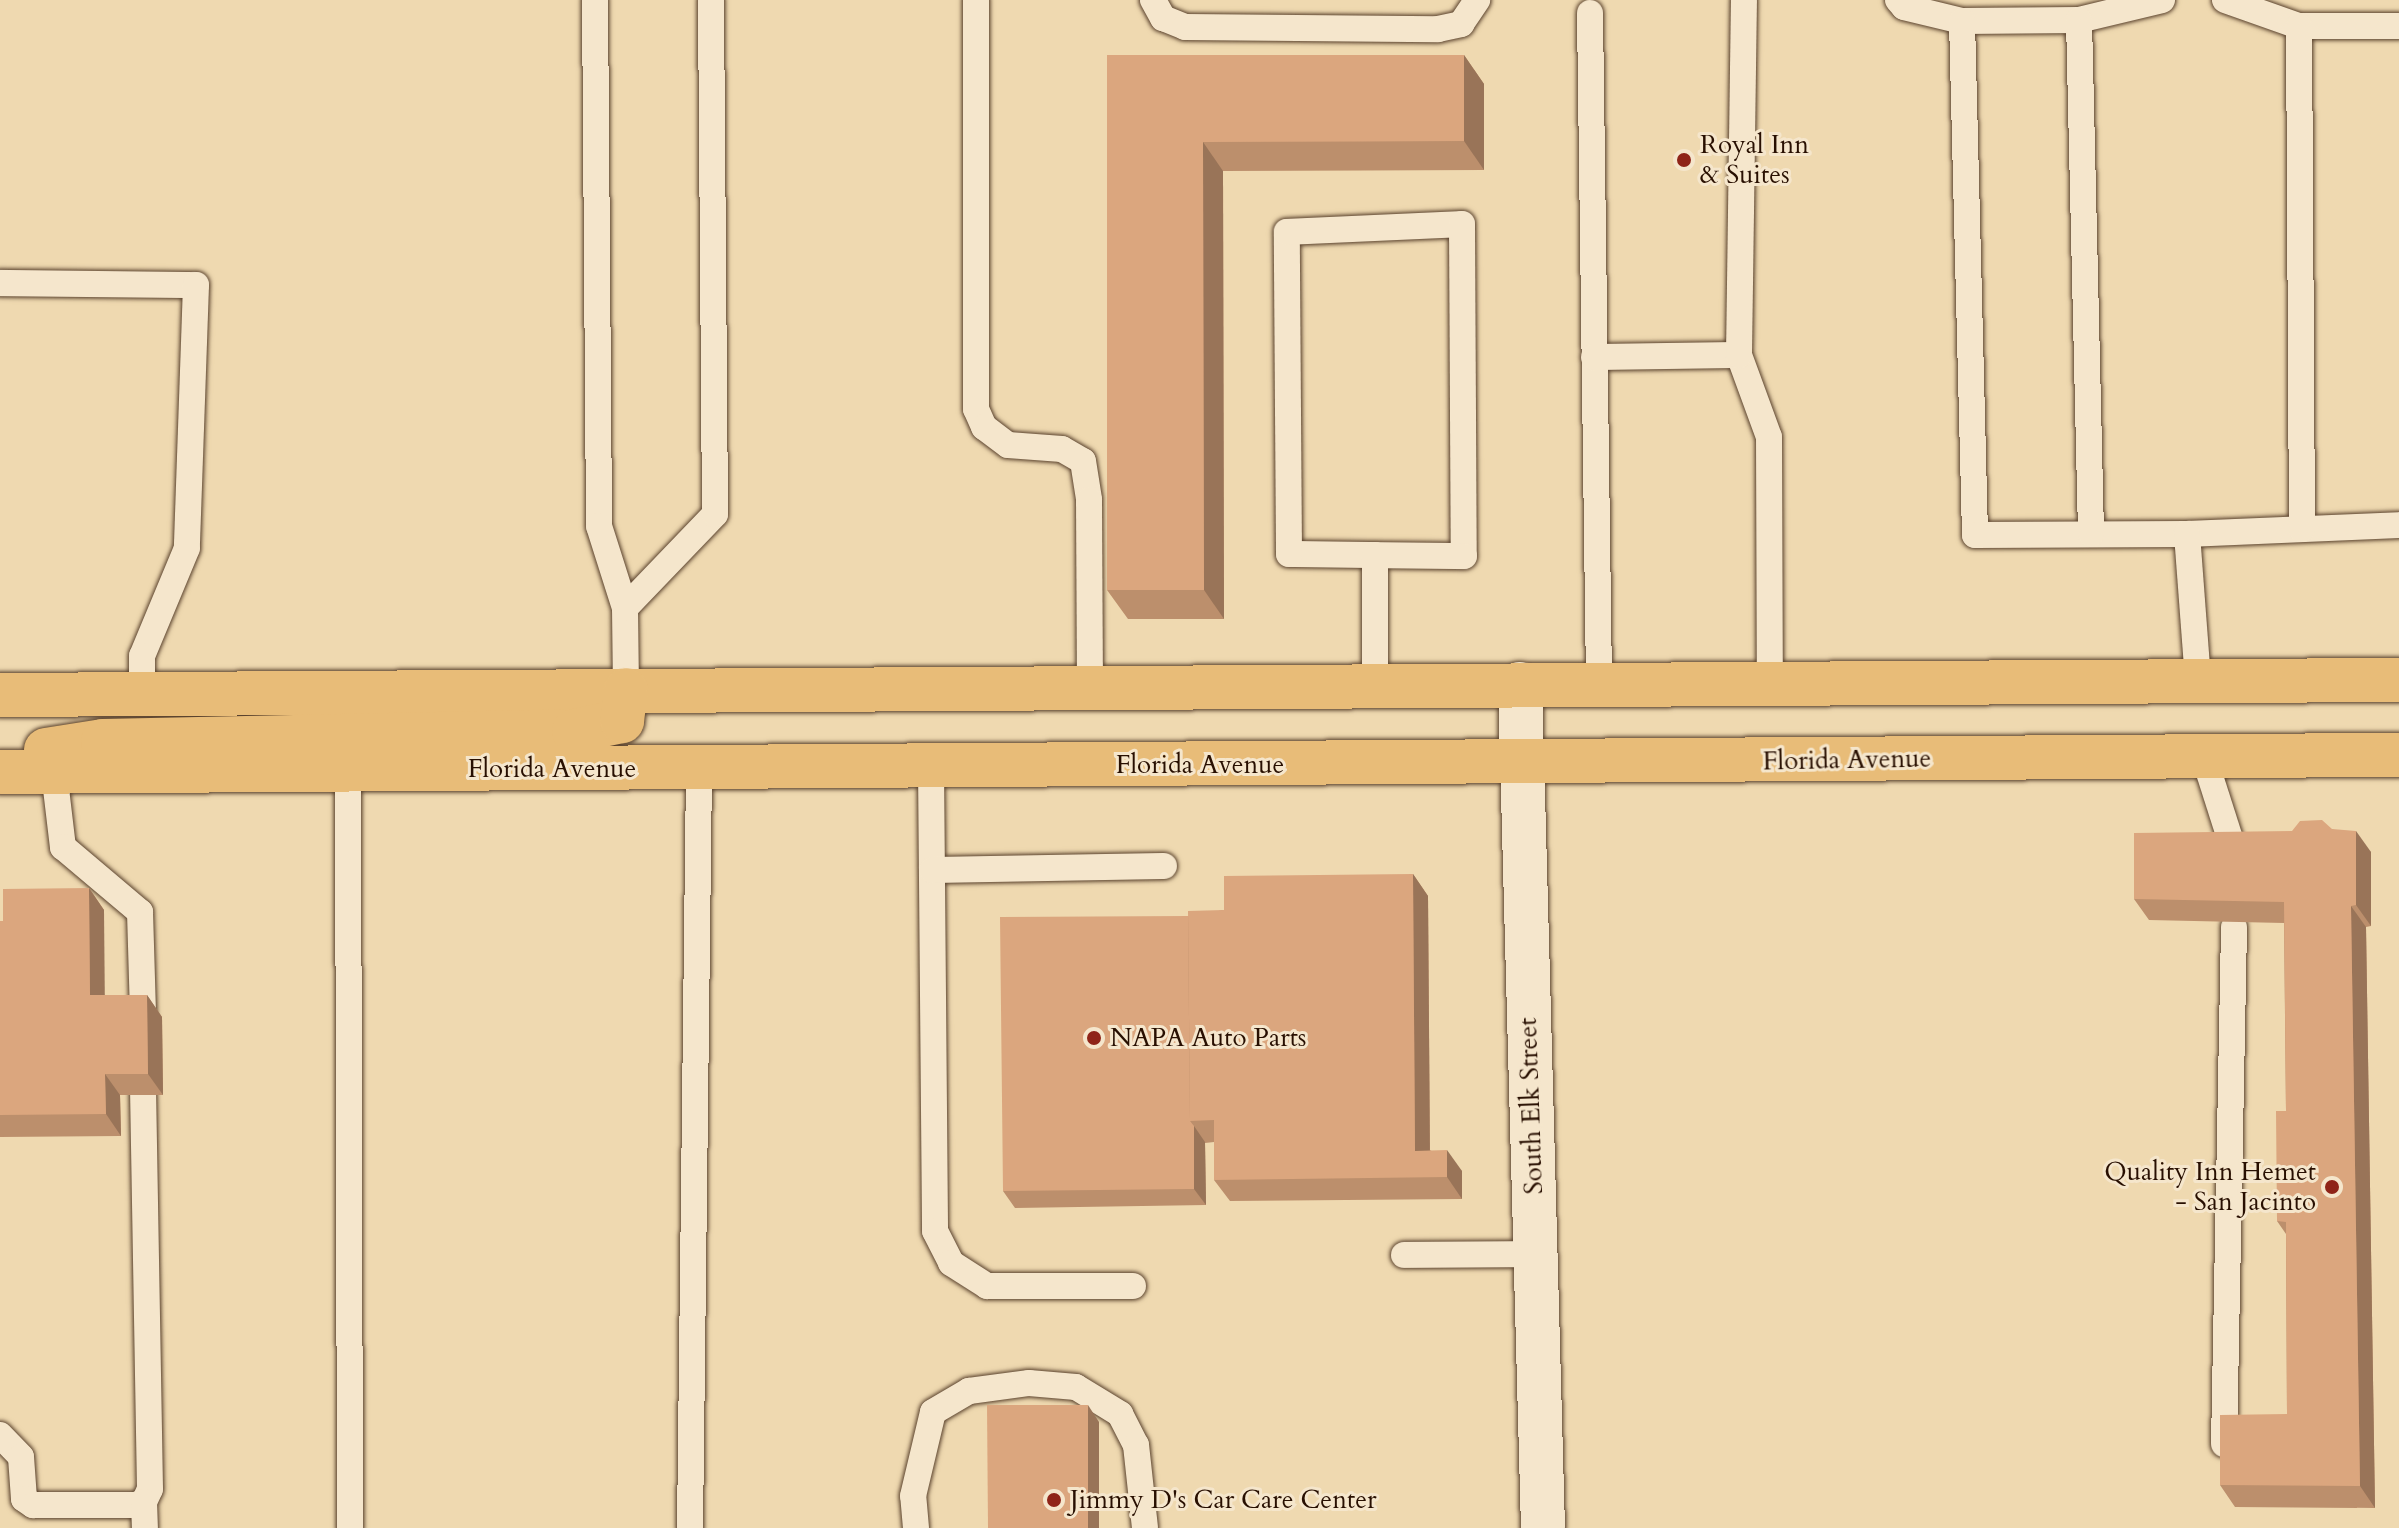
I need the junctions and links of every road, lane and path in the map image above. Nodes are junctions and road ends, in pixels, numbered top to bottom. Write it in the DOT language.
graph roads {
  1 [pos="595,0"];
  2 [pos="711,0"];
  3 [pos="976,0"];
  4 [pos="1153,0"];
  5 [pos="1477,0"];
  6 [pos="1744,0"];
  7 [pos="1898,0"];
  8 [pos="2162,0"];
  9 [pos="2225,0"];
  10 [pos="1590,13"];
  11 [pos="2079,20"];
  12 [pos="1962,21"];
  13 [pos="2299,26"];
  14 [pos="2399,26"];
  15 [pos="0,283"];
  16 [pos="1739,355"];
  17 [pos="1594,357"];
  18 [pos="2399,525"];
  19 [pos="2302,529"];
  20 [pos="2091,534"];
  21 [pos="2187,534"];
  22 [pos="1375,555"];
  23 [pos="625,608"];
  24 [pos="2399,680"];
  25 [pos="2198,681"];
  26 [pos="1375,684"];
  27 [pos="1520,684"];
  28 [pos="1599,684"];
  29 [pos="1770,684"];
  30 [pos="1090,687"];
  31 [pos="626,690"];
  32 [pos="142,694"];
  33 [pos="0,695"];
  34 [pos="2399,755"];
  35 [pos="2204,757"];
  36 [pos="0,758"];
  37 [pos="1522,763"];
  38 [pos="931,766"];
  39 [pos="699,768"];
  40 [pos="348,770"];
  41 [pos="0,772"];
  42 [pos="54,772"];
  43 [pos="2233,848"];
  44 [pos="1164,866"];
  45 [pos="932,870"];
  46 [pos="2234,927"];
  47 [pos="143,1015"];
  48 [pos="143,1094"];
  49 [pos="1535,1254"];
  50 [pos="1404,1255"];
  51 [pos="1133,1286"];
  52 [pos="0,1435"];
  53 [pos="2224,1444"];
  54 [pos="145,1515"];
  55 [pos="350,1528"];
  56 [pos="690,1528"];
  57 [pos="916,1528"];
  58 [pos="1145,1528"];
  59 [pos="1543,1528"];
  1 -- 23 [label="lane"];
  2 -- 23 [label="lane"];
  3 -- 30 [label="lane"];
  4 -- 5 [label="lane"];
  6 -- 16 [label="lane"];
  7 -- 12 [label="lane"];
  8 -- 11 [label="lane"];
  9 -- 13 [label="lane"];
  10 -- 17 [label="lane"];
  11 -- 12 [label="lane"];
  11 -- 20 [label="lane"];
  12 -- 20 [label="lane"];
  13 -- 14 [label="lane"];
  13 -- 19 [label="lane"];
  15 -- 32 [label="lane"];
  16 -- 17 [label="lane"];
  16 -- 29 [label="lane"];
  17 -- 28 [label="lane"];
  18 -- 19 [label="lane"];
  19 -- 21 [label="lane"];
  20 -- 21 [label="lane"];
  21 -- 25 [label="lane"];
  22 -- 22 [label="lane"];
  22 -- 26 [label="lane"];
  23 -- 31 [label="lane"];
  24 -- 25 [label="main road"];
  25 -- 29 [label="main road"];
  26 -- 27 [label="main road"];
  26 -- 30 [label="main road"];
  27 -- 28 [label="main road"];
  27 -- 37 [label="street, South Elk Street"];
  28 -- 29 [label="main road"];
  30 -- 31 [label="main road"];
  31 -- 32 [label="main road"];
  31 -- 36 [label="main road"];
  32 -- 33 [label="main road"];
  34 -- 35 [label="main road, Florida Avenue"];
  35 -- 37 [label="main road, Florida Avenue"];
  35 -- 43 [label="lane"];
  37 -- 38 [label="main road, Florida Avenue"];
  37 -- 49 [label="street, South Elk Street"];
  38 -- 39 [label="main road, Florida Avenue"];
  38 -- 45 [label="lane"];
  39 -- 40 [label="main road, Florida Avenue"];
  39 -- 56 [label="lane"];
  40 -- 42 [label="main road, Florida Avenue"];
  40 -- 55 [label="lane"];
  41 -- 42 [label="main road, Florida Avenue"];
  42 -- 47 [label="lane"];
  44 -- 45 [label="lane"];
  45 -- 51 [label="lane"];
  46 -- 53 [label="lane"];
  48 -- 54 [label="lane"];
  49 -- 50 [label="lane"];
  49 -- 59 [label="street, South Elk Street"];
  52 -- 54 [label="lane"];
  57 -- 58 [label="lane"];
}
